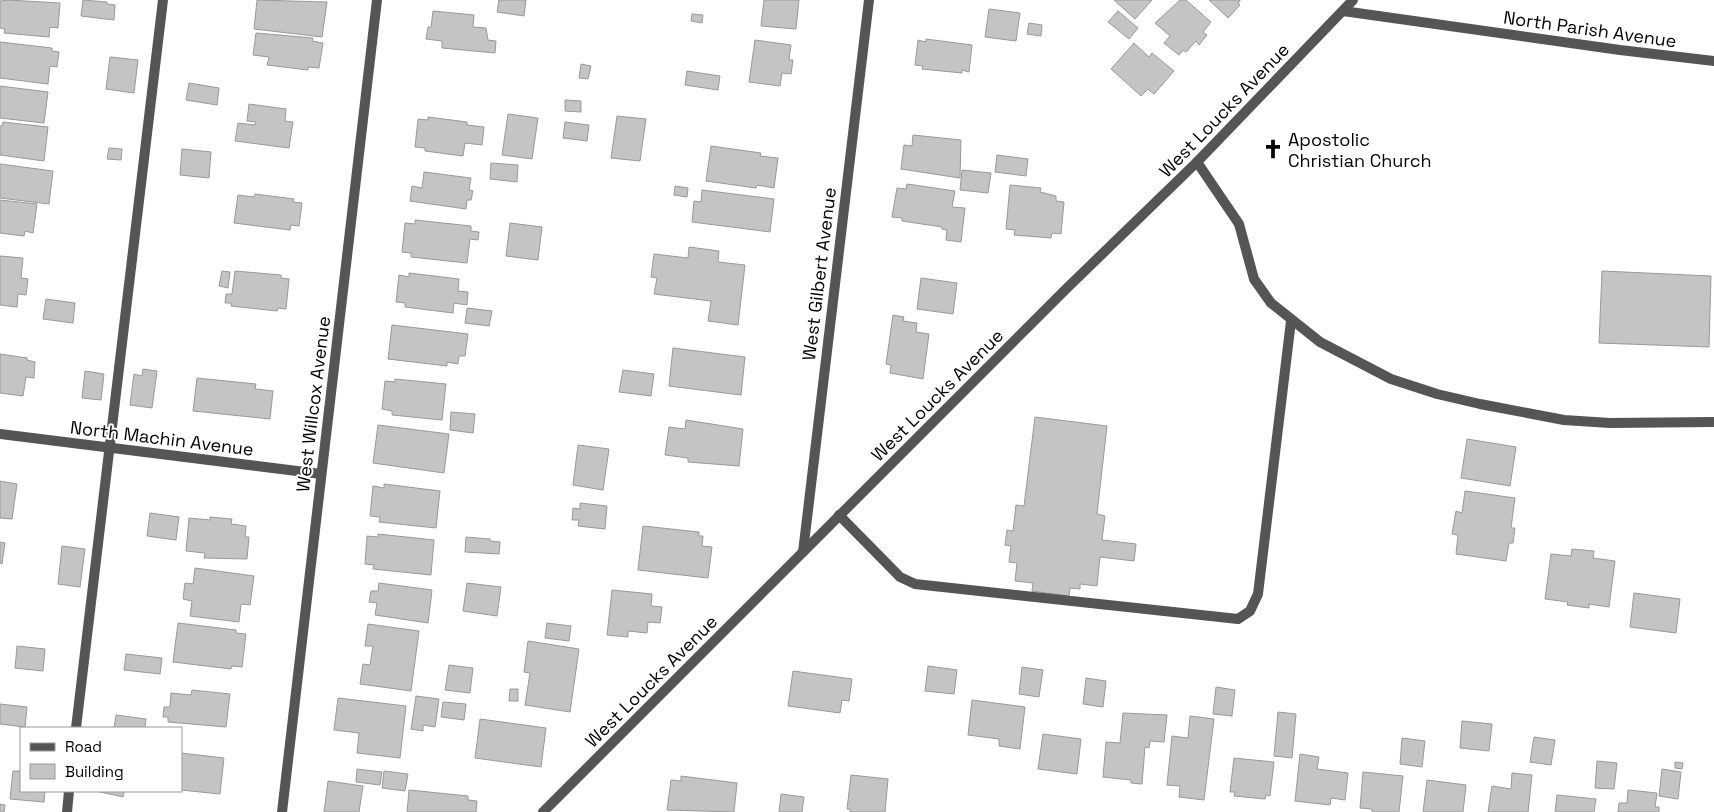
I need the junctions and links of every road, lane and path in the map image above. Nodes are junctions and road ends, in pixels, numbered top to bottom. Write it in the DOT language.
graph roads {
  1 [pos="163,0"];
  2 [pos="377,0"];
  3 [pos="869,0"];
  4 [pos="1353,0"];
  5 [pos="1343,11"];
  6 [pos="1714,61"];
  7 [pos="1197,162"];
  8 [pos="1291,321"];
  9 [pos="1714,422"];
  10 [pos="0,434"];
  11 [pos="109,447"];
  12 [pos="320,474"];
  13 [pos="838,516"];
  14 [pos="802,552"];
  15 [pos="76,727"];
  16 [pos="69,792"];
  17 [pos="67,812"];
  18 [pos="282,812"];
  19 [pos="543,812"];
  1 -- 11 [label="street"];
  2 -- 12 [label="street, West Willcox Avenue"];
  3 -- 14 [label="street, West Gilbert Avenue"];
  4 -- 5 [label="street, West Loucks Avenue"];
  5 -- 6 [label="street, North Parish Avenue"];
  5 -- 7 [label="street, West Loucks Avenue"];
  7 -- 8 [label="street"];
  7 -- 13 [label="street, West Loucks Avenue"];
  8 -- 9 [label="street"];
  8 -- 13 [label="street"];
  10 -- 11 [label="street, North Machin Avenue"];
  11 -- 12 [label="street, North Machin Avenue"];
  11 -- 15 [label="street"];
  12 -- 18 [label="street, West Willcox Avenue"];
  13 -- 14 [label="street, West Loucks Avenue"];
  14 -- 19 [label="street, West Loucks Avenue"];
  16 -- 17 [label="street"];
}
